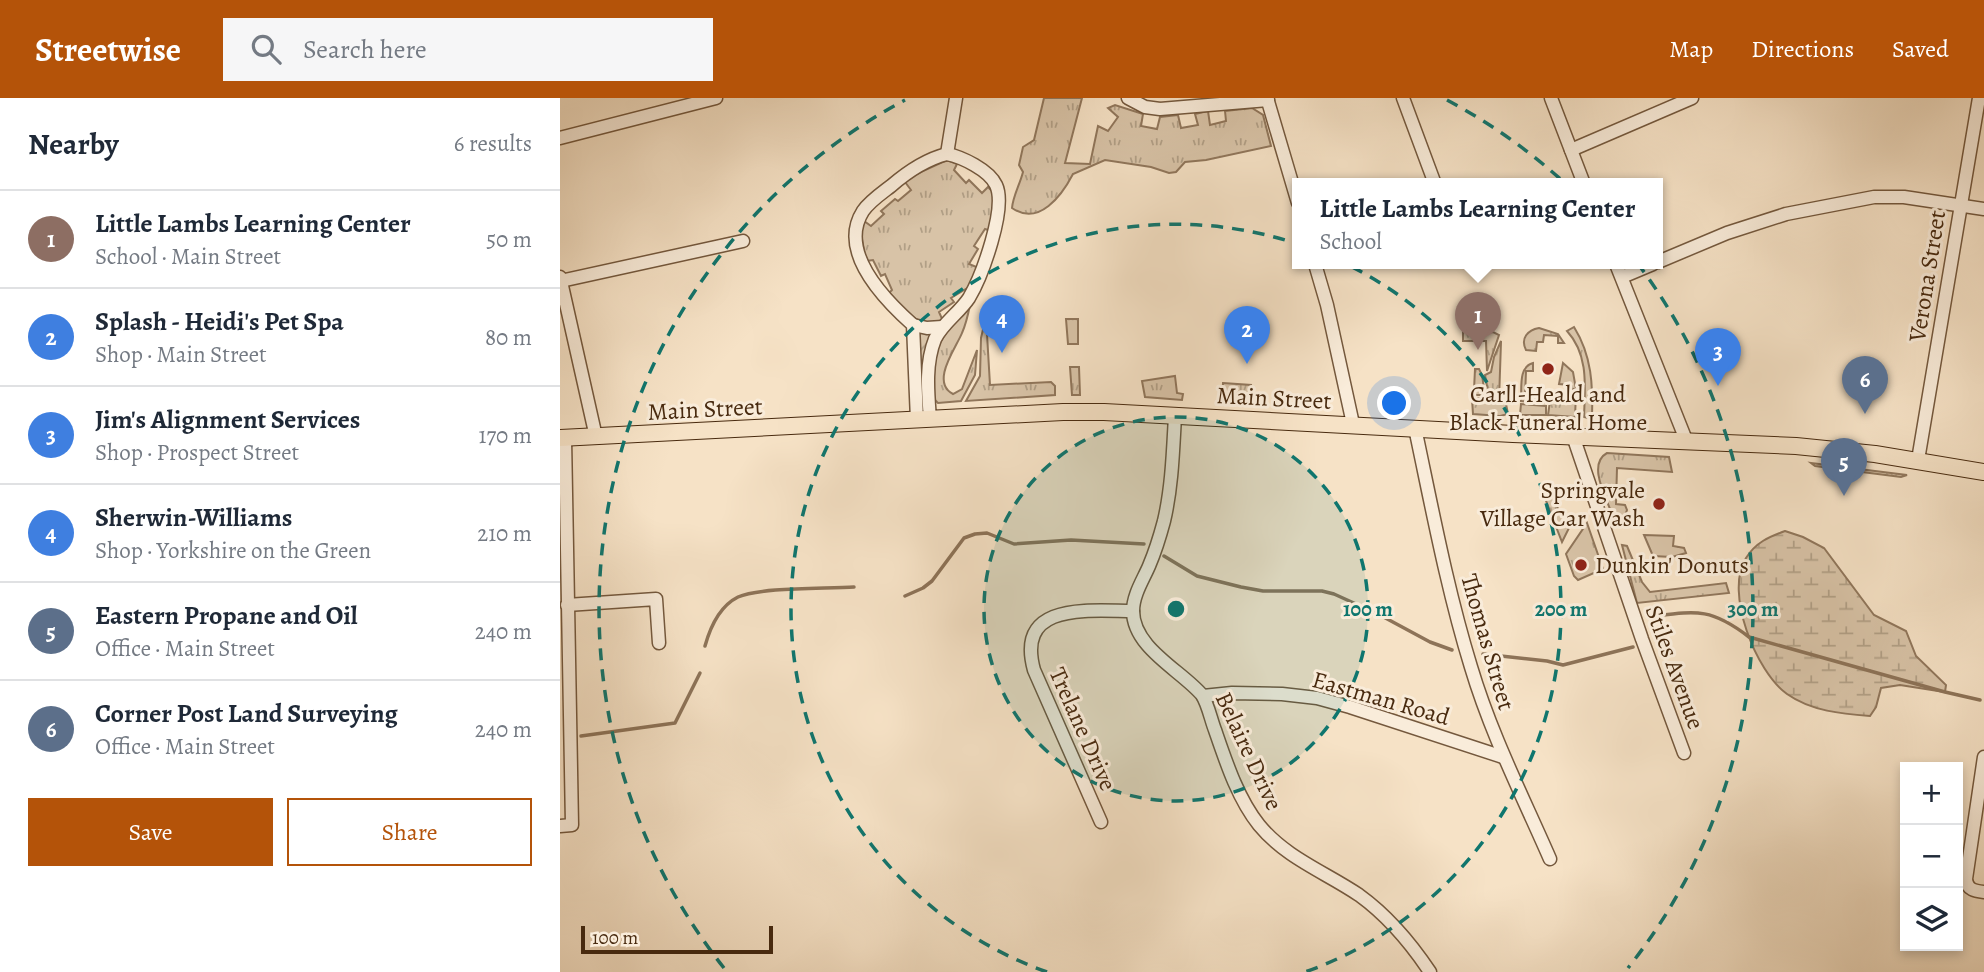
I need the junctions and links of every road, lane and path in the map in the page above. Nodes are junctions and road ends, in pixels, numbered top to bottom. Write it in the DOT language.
graph roads {
  1 [pos="716,98"];
  2 [pos="956,98"];
  3 [pos="1128,98"];
  4 [pos="1403,98"];
  5 [pos="1551,98"];
  6 [pos="1692,98"];
  7 [pos="1979,98"];
  8 [pos="1268,99"];
  9 [pos="560,138"];
  10 [pos="1571,150"];
  11 [pos="947,154"];
  12 [pos="1433,178"];
  13 [pos="1582,178"];
  14 [pos="1292,182"];
  15 [pos="1960,205"];
  16 [pos="1984,209"];
  17 [pos="743,241"];
  18 [pos="1663,260"];
  19 [pos="1316,269"];
  20 [pos="1618,269"];
  21 [pos="1641,269"];
  22 [pos="1622,277"];
  23 [pos="561,279"];
  24 [pos="913,325"];
  25 [pos="942,327"];
  26 [pos="1175,416"];
  27 [pos="923,420"];
  28 [pos="1353,424"];
  29 [pos="1415,428"];
  30 [pos="1573,436"];
  31 [pos="596,437"];
  32 [pos="562,438"];
  33 [pos="1686,440"];
  34 [pos="1918,460"];
  35 [pos="1984,472"];
  36 [pos="567,605"];
  37 [pos="1133,611"];
  38 [pos="563,630"];
  39 [pos="659,643"];
  40 [pos="1203,696"];
  41 [pos="1684,753"];
  42 [pos="1503,757"];
  43 [pos="1984,757"];
  44 [pos="1101,822"];
  45 [pos="566,825"];
  46 [pos="1550,859"];
  47 [pos="1984,892"];
  48 [pos="1430,972"];
  1 -- 9 [label="street"];
  2 -- 11 [label="street"];
  3 -- 8 [label="street"];
  4 -- 12 [label="street"];
  5 -- 10 [label="street"];
  6 -- 10 [label="street"];
  7 -- 15 [label="street, Verona Street"];
  8 -- 14 [label="street"];
  10 -- 13 [label="street"];
  11 -- 24 [label="street"];
  11 -- 25 [label="street"];
  15 -- 16 [label="street"];
  15 -- 18 [label="street"];
  15 -- 34 [label="street, Verona Street"];
  17 -- 23 [label="street"];
  19 -- 28 [label="street"];
  20 -- 22 [label="street"];
  21 -- 22 [label="street"];
  22 -- 33 [label="street"];
  23 -- 31 [label="street"];
  24 -- 25 [label="street"];
  24 -- 27 [label="street"];
  25 -- 27 [label="street"];
  26 -- 27 [label="main road, Main Street"];
  26 -- 28 [label="main road, Main Street"];
  26 -- 37 [label="street"];
  27 -- 31 [label="main road, Main Street"];
  28 -- 29 [label="main road, Main Street"];
  29 -- 30 [label="main road, Main Street"];
  29 -- 42 [label="street, Thomas Street"];
  30 -- 33 [label="main road, Main Street"];
  30 -- 41 [label="street, Stiles Avenue"];
  31 -- 32 [label="main road, Main Street"];
  32 -- 36 [label="street"];
  33 -- 34 [label="main road, Main Street"];
  34 -- 35 [label="main road, Main Street"];
  36 -- 38 [label="street"];
  36 -- 39 [label="street"];
  37 -- 40 [label="street, Belaire Drive"];
  37 -- 44 [label="street, Trelane Drive"];
  38 -- 45 [label="street"];
  40 -- 42 [label="street, Eastman Road"];
  40 -- 48 [label="street, Belaire Drive"];
  42 -- 46 [label="street, Thomas Street"];
  43 -- 47 [label="street"];
}
